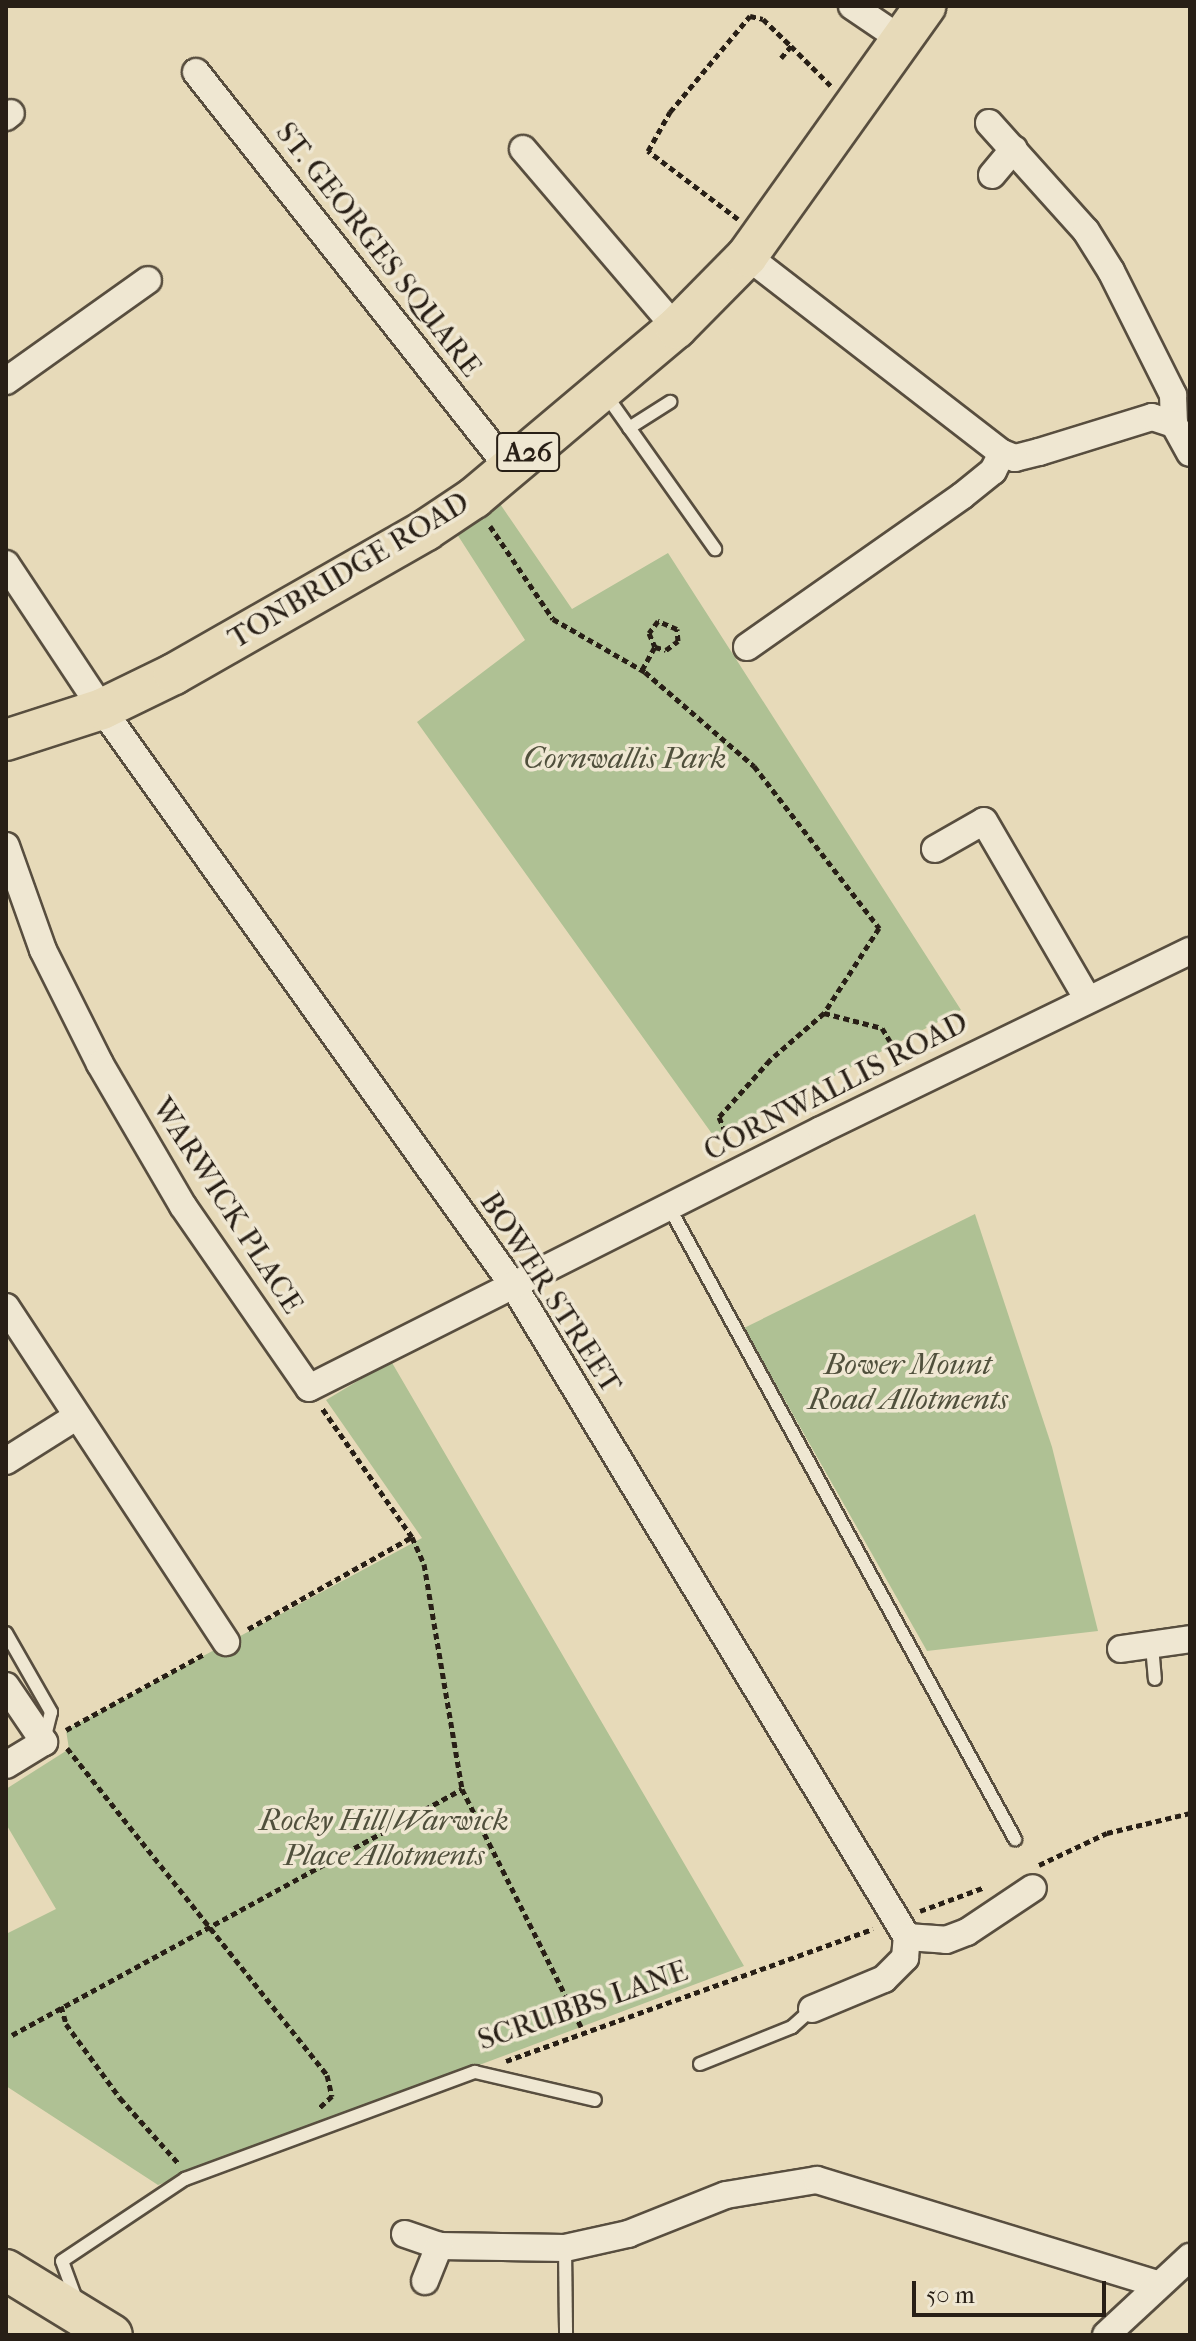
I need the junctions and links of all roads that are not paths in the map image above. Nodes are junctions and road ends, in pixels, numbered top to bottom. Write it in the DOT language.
graph roads {
  1 [pos="852,6"];
  2 [pos="925,6"];
  3 [pos="902,40"];
  4 [pos="196,72"];
  5 [pos="989,123"];
  6 [pos="523,149"];
  7 [pos="1014,149"];
  8 [pos="992,175"];
  9 [pos="754,246"];
  10 [pos="148,280"];
  11 [pos="676,328"];
  12 [pos="6,381"];
  13 [pos="602,390"];
  14 [pos="670,402"];
  15 [pos="1182,415"];
  16 [pos="629,428"];
  17 [pos="1002,453"];
  18 [pos="1190,453"];
  19 [pos="509,468"];
  20 [pos="715,549"];
  21 [pos="6,564"];
  22 [pos="747,647"];
  23 [pos="102,709"];
  24 [pos="6,740"];
  25 [pos="6,846"];
  26 [pos="935,849"];
  27 [pos="1190,951"];
  28 [pos="1087,998"];
  29 [pos="669,1207"];
  30 [pos="515,1288"];
  31 [pos="6,1307"];
  32 [pos="76,1417"];
  33 [pos="6,1461"];
  34 [pos="6,1633"];
  35 [pos="1190,1639"];
  36 [pos="226,1642"];
  37 [pos="1152,1646"];
  38 [pos="1121,1649"];
  39 [pos="1155,1679"];
  40 [pos="6,1686"];
  41 [pos="44,1742"];
  42 [pos="6,1765"];
  43 [pos="1015,1839"];
  44 [pos="1031,1879"];
  45 [pos="902,1929"];
  46 [pos="812,2009"];
  47 [pos="700,2064"];
  48 [pos="595,2100"];
  49 [pos="405,2234"];
  50 [pos="439,2246"];
  51 [pos="565,2248"];
  52 [pos="1190,2257"];
  53 [pos="6,2270"];
  54 [pos="425,2281"];
  55 [pos="1157,2284"];
  56 [pos="90,2324"];
  57 [pos="566,2335"];
  58 [pos="1106,2335"];
  1 -- 3 [label="street"];
  2 -- 3 [label="main road, TONBRIDGE ROAD / A26"];
  3 -- 9 [label="main road, TONBRIDGE ROAD / A26"];
  4 -- 19 [label="street, ST. GEORGES SQUARE"];
  5 -- 7 [label="street"];
  6 -- 11 [label="street"];
  7 -- 8 [label="street"];
  7 -- 15 [label="street"];
  9 -- 11 [label="main road, TONBRIDGE ROAD / A26"];
  9 -- 17 [label="street"];
  10 -- 12 [label="street"];
  11 -- 13 [label="main road, TONBRIDGE ROAD / A26"];
  13 -- 16 [label="lane"];
  13 -- 19 [label="main road, TONBRIDGE ROAD / A26"];
  14 -- 16 [label="lane"];
  15 -- 17 [label="street"];
  15 -- 18 [label="street"];
  16 -- 20 [label="lane"];
  17 -- 22 [label="street"];
  19 -- 23 [label="main road, TONBRIDGE ROAD / A26"];
  21 -- 23 [label="street, BOWER STREET"];
  23 -- 24 [label="main road, TONBRIDGE ROAD / A26"];
  23 -- 30 [label="street, BOWER STREET"];
  25 -- 30 [label="street, WARWICK PLACE"];
  26 -- 28 [label="street"];
  27 -- 28 [label="street, CORNWALLIS ROAD"];
  28 -- 29 [label="street, CORNWALLIS ROAD"];
  29 -- 30 [label="street, CORNWALLIS ROAD"];
  29 -- 43 [label="lane"];
  30 -- 45 [label="street, BOWER STREET"];
  31 -- 32 [label="street"];
  32 -- 33 [label="street"];
  32 -- 36 [label="street"];
  34 -- 41 [label="lane"];
  35 -- 37 [label="street"];
  37 -- 38 [label="street"];
  37 -- 39 [label="lane"];
  40 -- 41 [label="street"];
  41 -- 42 [label="street"];
  44 -- 45 [label="street"];
  45 -- 46 [label="street"];
  46 -- 47 [label="lane"];
  48 -- 56 [label="lane, SCRUBBS LANE"];
  49 -- 50 [label="street"];
  50 -- 51 [label="street"];
  50 -- 54 [label="street"];
  51 -- 55 [label="street"];
  51 -- 57 [label="lane"];
  52 -- 55 [label="street"];
  53 -- 56 [label="main road"];
  55 -- 58 [label="street"];
}
